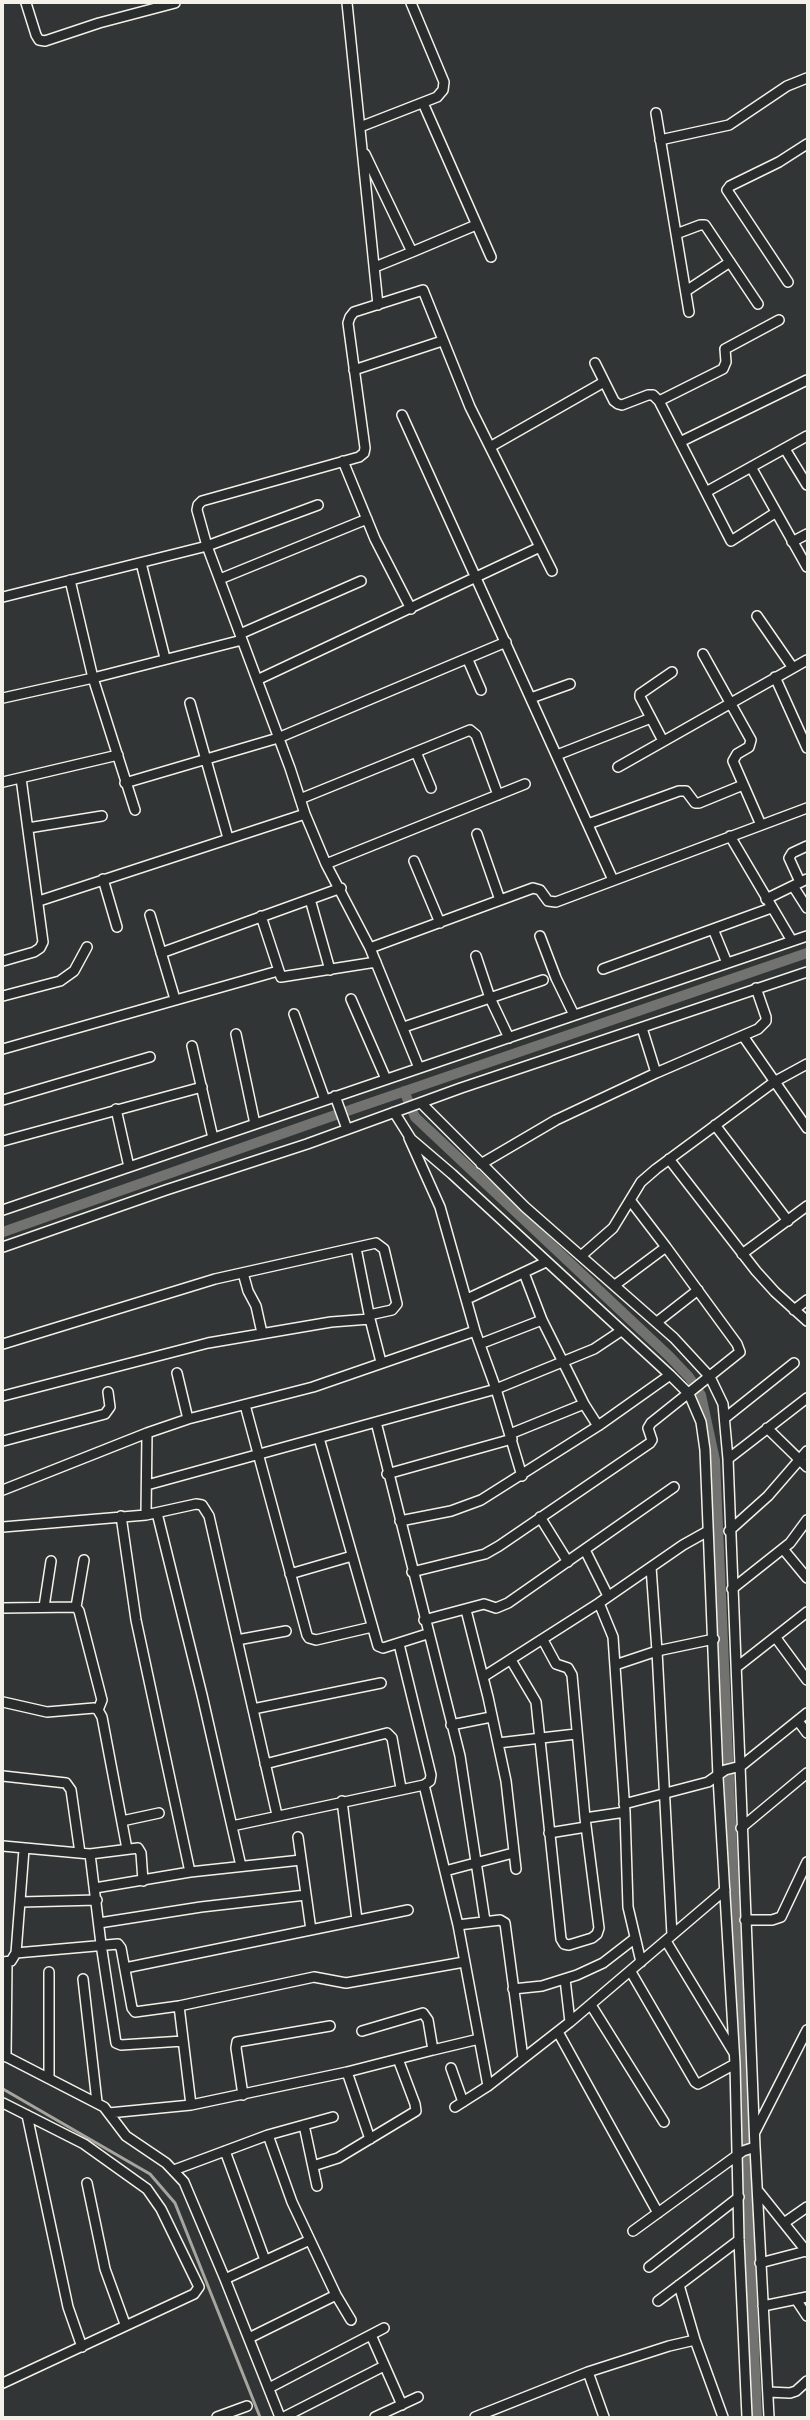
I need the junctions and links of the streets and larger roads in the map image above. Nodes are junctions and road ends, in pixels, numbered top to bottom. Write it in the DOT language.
graph roads {
  1 [pos="26,3"];
  2 [pos="173,3"];
  3 [pos="347,3"];
  4 [pos="411,3"];
  5 [pos="807,78"];
  6 [pos="423,102"];
  7 [pos="656,113"];
  8 [pos="360,127"];
  9 [pos="660,140"];
  10 [pos="807,145"];
  11 [pos="362,147"];
  12 [pos="476,225"];
  13 [pos="676,234"];
  14 [pos="412,252"];
  15 [pos="491,257"];
  16 [pos="730,262"];
  17 [pos="375,267"];
  18 [pos="788,282"];
  19 [pos="686,291"];
  20 [pos="758,304"];
  21 [pos="378,305"];
  22 [pos="689,312"];
  23 [pos="779,320"];
  24 [pos="442,341"];
  25 [pos="595,363"];
  26 [pos="354,370"];
  27 [pos="807,380"];
  28 [pos="604,382"];
  29 [pos="659,401"];
  30 [pos="402,416"];
  31 [pos="807,436"];
  32 [pos="680,442"];
  33 [pos="490,447"];
  34 [pos="785,449"];
  35 [pos="343,461"];
  36 [pos="751,467"];
  37 [pos="807,485"];
  38 [pos="706,492"];
  39 [pos="318,505"];
  40 [pos="775,513"];
  41 [pos="367,519"];
  42 [pos="807,534"];
  43 [pos="792,542"];
  44 [pos="207,546"];
  45 [pos="540,547"];
  46 [pos="141,563"];
  47 [pos="807,567"];
  48 [pos="552,571"];
  49 [pos="477,578"];
  50 [pos="220,579"];
  51 [pos="70,580"];
  52 [pos="361,581"];
  53 [pos="3,597"];
  54 [pos="411,609"];
  55 [pos="757,616"];
  56 [pos="241,637"];
  57 [pos="506,642"];
  58 [pos="703,654"];
  59 [pos="165,658"];
  60 [pos="468,660"];
  61 [pos="807,660"];
  62 [pos="793,668"];
  63 [pos="672,672"];
  64 [pos="775,677"];
  65 [pos="93,678"];
  66 [pos="257,680"];
  67 [pos="570,684"];
  68 [pos="481,690"];
  69 [pos="3,698"];
  70 [pos="531,698"];
  71 [pos="732,702"];
  72 [pos="190,703"];
  73 [pos="651,718"];
  74 [pos="278,738"];
  75 [pos="663,741"];
  76 [pos="807,748"];
  77 [pos="416,752"];
  78 [pos="118,755"];
  79 [pos="557,755"];
  80 [pos="206,759"];
  81 [pos="618,767"];
  82 [pos="20,778"];
  83 [pos="3,782"];
  84 [pos="125,783"];
  85 [pos="525,784"];
  86 [pos="743,785"];
  87 [pos="431,788"];
  88 [pos="498,795"];
  89 [pos="300,799"];
  90 [pos="807,808"];
  91 [pos="135,810"];
  92 [pos="305,814"];
  93 [pos="102,816"];
  94 [pos="588,824"];
  95 [pos="761,825"];
  96 [pos="28,828"];
  97 [pos="477,834"];
  98 [pos="730,836"];
  99 [pos="228,838"];
  100 [pos="807,846"];
  101 [pos="414,861"];
  102 [pos="326,864"];
  103 [pos="103,879"];
  104 [pos="613,880"];
  105 [pos="800,882"];
  106 [pos="341,888"];
  107 [pos="310,899"];
  108 [pos="766,899"];
  109 [pos="500,900"];
  110 [pos="39,901"];
  111 [pos="771,908"];
  112 [pos="807,908"];
  113 [pos="150,915"];
  114 [pos="261,916"];
  115 [pos="440,923"];
  116 [pos="117,927"];
  117 [pos="714,929"];
  118 [pos="540,936"];
  119 [pos="807,936"];
  120 [pos="792,941"];
  121 [pos="87,947"];
  122 [pos="370,948"];
  123 [pos="161,953"];
  124 [pos="476,956"];
  125 [pos="3,961"];
  126 [pos="376,962"];
  127 [pos="727,963"];
  128 [pos="603,969"];
  129 [pos="330,970"];
  130 [pos="278,971"];
  131 [pos="807,972"];
  132 [pos="543,980"];
  133 [pos="756,988"];
  134 [pos="3,996"];
  135 [pos="490,998"];
  136 [pos="175,999"];
  137 [pos="351,999"];
  138 [pos="294,1014"];
  139 [pos="574,1015"];
  140 [pos="404,1027"];
  141 [pos="642,1028"];
  142 [pos="236,1034"];
  143 [pos="743,1036"];
  144 [pos="509,1038"];
  145 [pos="192,1046"];
  146 [pos="3,1049"];
  147 [pos="150,1057"];
  148 [pos="807,1064"];
  149 [pos="420,1068"];
  150 [pos="656,1073"];
  151 [pos="386,1079"];
  152 [pos="774,1082"];
  153 [pos="202,1087"];
  154 [pos="335,1096"];
  155 [pos="3,1100"];
  156 [pos="325,1100"];
  157 [pos="422,1104"];
  158 [pos="116,1110"];
  159 [pos="398,1110"];
  160 [pos="255,1124"];
  161 [pos="346,1125"];
  162 [pos="715,1125"];
  163 [pos="807,1128"];
  164 [pos="405,1131"];
  165 [pos="213,1138"];
  166 [pos="3,1141"];
  167 [pos="670,1159"];
  168 [pos="481,1164"];
  169 [pos="129,1167"];
  170 [pos="630,1200"];
  171 [pos="807,1206"];
  172 [pos="3,1210"];
  173 [pos="788,1220"];
  174 [pos="3,1247"];
  175 [pos="666,1247"];
  176 [pos="356,1248"];
  177 [pos="742,1254"];
  178 [pos="581,1256"];
  179 [pos="546,1262"];
  180 [pos="243,1273"];
  181 [pos="524,1273"];
  182 [pos="615,1285"];
  183 [pos="698,1290"];
  184 [pos="467,1299"];
  185 [pos="807,1300"];
  186 [pos="794,1310"];
  187 [pos="370,1317"];
  188 [pos="542,1320"];
  189 [pos="807,1321"];
  190 [pos="657,1322"];
  191 [pos="475,1330"];
  192 [pos="621,1332"];
  193 [pos="262,1333"];
  194 [pos="3,1344"];
  195 [pos="480,1344"];
  196 [pos="381,1362"];
  197 [pos="563,1362"];
  198 [pos="794,1363"];
  199 [pos="177,1373"];
  200 [pos="670,1375"];
  201 [pos="706,1379"];
  202 [pos="496,1389"];
  203 [pos="108,1392"];
  204 [pos="691,1392"];
  205 [pos="3,1396"];
  206 [pos="807,1398"];
  207 [pos="584,1404"];
  208 [pos="245,1405"];
  209 [pos="725,1418"];
  210 [pos="188,1419"];
  211 [pos="376,1422"];
  212 [pos="598,1426"];
  213 [pos="767,1428"];
  214 [pos="147,1433"];
  215 [pos="511,1437"];
  216 [pos="319,1438"];
  217 [pos="3,1441"];
  218 [pos="807,1451"];
  219 [pos="258,1455"];
  220 [pos="728,1459"];
  221 [pos="798,1460"];
  222 [pos="807,1467"];
  223 [pos="388,1474"];
  224 [pos="522,1476"];
  225 [pos="147,1485"];
  226 [pos="674,1487"];
  227 [pos="3,1490"];
  228 [pos="157,1513"];
  229 [pos="146,1515"];
  230 [pos="121,1516"];
  231 [pos="540,1517"];
  232 [pos="807,1520"];
  233 [pos="400,1521"];
  234 [pos="3,1527"];
  235 [pos="708,1530"];
  236 [pos="729,1531"];
  237 [pos="783,1549"];
  238 [pos="585,1550"];
  239 [pos="352,1556"];
  240 [pos="84,1560"];
  241 [pos="51,1561"];
  242 [pos="568,1562"];
  243 [pos="651,1567"];
  244 [pos="412,1572"];
  245 [pos="290,1574"];
  246 [pos="807,1578"];
  247 [pos="732,1589"];
  248 [pos="608,1596"];
  249 [pos="599,1603"];
  250 [pos="44,1607"];
  251 [pos="76,1607"];
  252 [pos="3,1608"];
  253 [pos="466,1610"];
  254 [pos="807,1612"];
  255 [pos="424,1620"];
  256 [pos="372,1627"];
  257 [pos="286,1631"];
  258 [pos="427,1634"];
  259 [pos="714,1638"];
  260 [pos="776,1638"];
  261 [pos="237,1640"];
  262 [pos="543,1640"];
  263 [pos="399,1644"];
  264 [pos="657,1651"];
  265 [pos="511,1660"];
  266 [pos="615,1665"];
  267 [pos="737,1667"];
  268 [pos="483,1677"];
  269 [pos="807,1680"];
  270 [pos="381,1683"];
  271 [pos="3,1702"];
  272 [pos="253,1709"];
  273 [pos="98,1710"];
  274 [pos="807,1713"];
  275 [pos="491,1717"];
  276 [pos="798,1721"];
  277 [pos="451,1725"];
  278 [pos="807,1733"];
  279 [pos="576,1734"];
  280 [pos="540,1736"];
  281 [pos="498,1742"];
  282 [pos="265,1764"];
  283 [pos="738,1766"];
  284 [pos="807,1773"];
  285 [pos="3,1776"];
  286 [pos="718,1777"];
  287 [pos="424,1784"];
  288 [pos="401,1788"];
  289 [pos="665,1793"];
  290 [pos="342,1801"];
  291 [pos="624,1808"];
  292 [pos="159,1813"];
  293 [pos="277,1815"];
  294 [pos="122,1821"];
  295 [pos="586,1822"];
  296 [pos="232,1826"];
  297 [pos="742,1828"];
  298 [pos="549,1833"];
  299 [pos="298,1837"];
  300 [pos="3,1846"];
  301 [pos="24,1849"];
  302 [pos="127,1849"];
  303 [pos="80,1853"];
  304 [pos="513,1853"];
  305 [pos="90,1854"];
  306 [pos="301,1860"];
  307 [pos="475,1862"];
  308 [pos="807,1862"];
  309 [pos="241,1866"];
  310 [pos="516,1869"];
  311 [pos="190,1872"];
  312 [pos="445,1872"];
  313 [pos="143,1880"];
  314 [pos="95,1888"];
  315 [pos="725,1890"];
  316 [pos="306,1895"];
  317 [pos="96,1900"];
  318 [pos="21,1902"];
  319 [pos="408,1910"];
  320 [pos="357,1920"];
  321 [pos="745,1920"];
  322 [pos="485,1921"];
  323 [pos="100,1923"];
  324 [pos="458,1925"];
  325 [pos="311,1930"];
  326 [pos="669,1938"];
  327 [pos="634,1939"];
  328 [pos="101,1944"];
  329 [pos="16,1953"];
  330 [pos="5,1962"];
  331 [pos="464,1962"];
  332 [pos="641,1962"];
  333 [pos="125,1968"];
  334 [pos="49,1972"];
  335 [pos="631,1972"];
  336 [pos="84,1979"];
  337 [pos="565,1979"];
  338 [pos="513,1989"];
  339 [pos="591,2005"];
  340 [pos="179,2006"];
  341 [pos="570,2022"];
  342 [pos="330,2026"];
  343 [pos="362,2030"];
  344 [pos="807,2030"];
  345 [pos="558,2032"];
  346 [pos="479,2039"];
  347 [pos="183,2041"];
  348 [pos="433,2050"];
  349 [pos="734,2054"];
  350 [pos="5,2056"];
  351 [pos="523,2058"];
  352 [pos="398,2059"];
  353 [pos="735,2064"];
  354 [pos="451,2068"];
  355 [pos="348,2072"];
  356 [pos="49,2078"];
  357 [pos="488,2086"];
  358 [pos="243,2094"];
  359 [pos="97,2102"];
  360 [pos="463,2102"];
  361 [pos="3,2103"];
  362 [pos="191,2105"];
  363 [pos="455,2107"];
  364 [pos="109,2112"];
  365 [pos="27,2115"];
  366 [pos="333,2117"];
  367 [pos="664,2122"];
  368 [pos="304,2125"];
  369 [pos="755,2132"];
  370 [pos="268,2135"];
  371 [pos="370,2139"];
  372 [pos="746,2150"];
  373 [pos="225,2151"];
  374 [pos="313,2166"];
  375 [pos="174,2170"];
  376 [pos="87,2183"];
  377 [pos="317,2186"];
  378 [pos="759,2192"];
  379 [pos="739,2197"];
  380 [pos="807,2207"];
  381 [pos="658,2213"];
  382 [pos="784,2223"];
  383 [pos="633,2231"];
  384 [pos="310,2240"];
  385 [pos="739,2240"];
  386 [pos="806,2252"];
  387 [pos="265,2260"];
  388 [pos="760,2263"];
  389 [pos="649,2267"];
  390 [pos="226,2279"];
  391 [pos="679,2285"];
  392 [pos="336,2295"];
  393 [pos="807,2297"];
  394 [pos="658,2301"];
  395 [pos="797,2301"];
  396 [pos="763,2306"];
  397 [pos="807,2316"];
  398 [pos="351,2320"];
  399 [pos="125,2324"];
  400 [pos="384,2328"];
  401 [pos="371,2336"];
  402 [pos="249,2338"];
  403 [pos="695,2340"];
  404 [pos="82,2347"];
  405 [pos="384,2366"];
  406 [pos="588,2372"];
  407 [pos="807,2381"];
  408 [pos="3,2383"];
  409 [pos="269,2388"];
  410 [pos="768,2392"];
  411 [pos="418,2397"];
  412 [pos="402,2405"];
  413 [pos="247,2406"];
  414 [pos="490,2414"];
  415 [pos="217,2417"];
  416 [pos="280,2417"];
  417 [pos="284,2417"];
  418 [pos="374,2417"];
  419 [pos="475,2417"];
  420 [pos="604,2417"];
  421 [pos="723,2417"];
  422 [pos="747,2417"];
  423 [pos="769,2417"];
  1 -- 2 [label="street"];
  3 -- 8 [label="street"];
  4 -- 6 [label="street"];
  5 -- 9 [label="street"];
  6 -- 8 [label="street"];
  6 -- 12 [label="street"];
  7 -- 9 [label="street"];
  8 -- 11 [label="street"];
  9 -- 13 [label="street"];
  10 -- 18 [label="street"];
  11 -- 14 [label="street"];
  11 -- 17 [label="street"];
  12 -- 14 [label="street"];
  12 -- 15 [label="street"];
  13 -- 16 [label="street"];
  13 -- 19 [label="street"];
  14 -- 17 [label="street"];
  16 -- 19 [label="street"];
  16 -- 20 [label="street"];
  17 -- 21 [label="street"];
  19 -- 22 [label="street"];
  21 -- 24 [label="street"];
  21 -- 26 [label="street"];
  23 -- 29 [label="street"];
  24 -- 26 [label="street"];
  24 -- 33 [label="street"];
  25 -- 28 [label="street"];
  26 -- 35 [label="street"];
  27 -- 32 [label="street"];
  28 -- 29 [label="street"];
  28 -- 33 [label="street"];
  29 -- 32 [label="street"];
  30 -- 49 [label="street"];
  31 -- 34 [label="street"];
  32 -- 38 [label="street"];
  33 -- 45 [label="street"];
  34 -- 36 [label="street"];
  34 -- 37 [label="street"];
  35 -- 41 [label="street"];
  35 -- 44 [label="street"];
  36 -- 38 [label="street"];
  36 -- 40 [label="street"];
  38 -- 40 [label="street"];
  39 -- 44 [label="street"];
  40 -- 43 [label="street"];
  41 -- 50 [label="street"];
  41 -- 54 [label="street"];
  42 -- 43 [label="street"];
  43 -- 47 [label="street"];
  44 -- 46 [label="street"];
  44 -- 50 [label="street"];
  45 -- 48 [label="street"];
  45 -- 49 [label="street"];
  46 -- 51 [label="street"];
  46 -- 59 [label="street"];
  49 -- 54 [label="street"];
  49 -- 57 [label="street"];
  50 -- 56 [label="street"];
  51 -- 53 [label="street"];
  51 -- 65 [label="street"];
  52 -- 56 [label="street"];
  54 -- 66 [label="street"];
  55 -- 62 [label="street"];
  56 -- 59 [label="street"];
  56 -- 66 [label="street"];
  57 -- 60 [label="street"];
  57 -- 70 [label="street"];
  58 -- 71 [label="street"];
  59 -- 65 [label="street"];
  60 -- 68 [label="street"];
  60 -- 74 [label="street"];
  61 -- 62 [label="street"];
  62 -- 64 [label="street"];
  63 -- 73 [label="street"];
  64 -- 71 [label="street"];
  64 -- 76 [label="street"];
  65 -- 69 [label="street"];
  65 -- 78 [label="street"];
  66 -- 74 [label="street"];
  67 -- 70 [label="street"];
  70 -- 79 [label="street"];
  71 -- 75 [label="street"];
  71 -- 86 [label="street"];
  72 -- 80 [label="street"];
  73 -- 75 [label="street"];
  73 -- 79 [label="street"];
  74 -- 80 [label="street"];
  74 -- 89 [label="street"];
  75 -- 81 [label="street"];
  77 -- 87 [label="street"];
  77 -- 88 [label="street"];
  77 -- 89 [label="street"];
  78 -- 82 [label="street"];
  78 -- 84 [label="street"];
  79 -- 94 [label="street"];
  80 -- 84 [label="street"];
  80 -- 99 [label="street"];
  82 -- 83 [label="street"];
  82 -- 96 [label="street"];
  84 -- 91 [label="street"];
  85 -- 88 [label="street"];
  86 -- 94 [label="street"];
  86 -- 95 [label="street"];
  88 -- 102 [label="street"];
  89 -- 92 [label="street"];
  90 -- 95 [label="street"];
  92 -- 99 [label="street"];
  92 -- 102 [label="street"];
  93 -- 96 [label="street"];
  94 -- 104 [label="street"];
  95 -- 98 [label="street"];
  96 -- 110 [label="street"];
  97 -- 109 [label="street"];
  98 -- 104 [label="street"];
  98 -- 108 [label="street"];
  99 -- 103 [label="street"];
  100 -- 105 [label="street"];
  101 -- 115 [label="street"];
  102 -- 106 [label="street"];
  103 -- 110 [label="street"];
  103 -- 116 [label="street"];
  104 -- 109 [label="street"];
  105 -- 108 [label="street"];
  105 -- 112 [label="street"];
  106 -- 107 [label="street"];
  106 -- 122 [label="street"];
  107 -- 114 [label="street"];
  107 -- 129 [label="street"];
  108 -- 111 [label="street"];
  109 -- 115 [label="street"];
  110 -- 125 [label="street"];
  111 -- 117 [label="street"];
  111 -- 120 [label="street"];
  113 -- 123 [label="street"];
  114 -- 123 [label="street"];
  114 -- 130 [label="street"];
  115 -- 122 [label="street"];
  117 -- 127 [label="street"];
  117 -- 128 [label="street"];
  118 -- 139 [label="street"];
  119 -- 120 [label="street"];
  120 -- 127 [label="street"];
  121 -- 134 [label="street"];
  122 -- 126 [label="street"];
  123 -- 136 [label="street"];
  124 -- 135 [label="street"];
  126 -- 129 [label="street"];
  126 -- 140 [label="street"];
  127 -- 139 [label="street"];
  129 -- 130 [label="street"];
  130 -- 136 [label="street"];
  131 -- 133 [label="street"];
  132 -- 135 [label="street"];
  133 -- 141 [label="street"];
  133 -- 143 [label="street"];
  135 -- 140 [label="street"];
  135 -- 144 [label="street"];
  136 -- 146 [label="street"];
  137 -- 151 [label="street"];
  138 -- 156 [label="street"];
  139 -- 144 [label="street"];
  140 -- 149 [label="street"];
  141 -- 150 [label="street"];
  141 -- 157 [label="street"];
  142 -- 160 [label="street"];
  143 -- 150 [label="street"];
  143 -- 152 [label="street"];
  144 -- 149 [label="street"];
  145 -- 153 [label="street"];
  147 -- 155 [label="street"];
  148 -- 152 [label="street"];
  149 -- 151 [label="street"];
  150 -- 168 [label="street"];
  151 -- 154 [label="street"];
  152 -- 162 [label="street"];
  152 -- 163 [label="street"];
  153 -- 158 [label="street"];
  153 -- 165 [label="street"];
  154 -- 156 [label="street"];
  154 -- 161 [label="street"];
  156 -- 160 [label="street"];
  157 -- 159 [label="street"];
  157 -- 168 [label="street"];
  158 -- 166 [label="street"];
  158 -- 169 [label="street"];
  159 -- 161 [label="street"];
  159 -- 164 [label="street"];
  160 -- 165 [label="street"];
  161 -- 174 [label="street"];
  162 -- 167 [label="street"];
  162 -- 173 [label="street"];
  164 -- 179 [label="street"];
  164 -- 184 [label="street"];
  165 -- 169 [label="street"];
  167 -- 170 [label="street"];
  167 -- 177 [label="street"];
  168 -- 178 [label="street"];
  169 -- 172 [label="street"];
  170 -- 175 [label="street"];
  170 -- 178 [label="street"];
  171 -- 173 [label="street"];
  173 -- 177 [label="street"];
  175 -- 182 [label="street"];
  175 -- 183 [label="street"];
  176 -- 180 [label="street"];
  176 -- 187 [label="street"];
  176 -- 187 [label="street"];
  177 -- 186 [label="street"];
  178 -- 182 [label="street"];
  179 -- 181 [label="street"];
  179 -- 192 [label="street"];
  180 -- 193 [label="street"];
  180 -- 194 [label="street"];
  181 -- 184 [label="street"];
  181 -- 188 [label="street"];
  182 -- 190 [label="street"];
  183 -- 190 [label="street"];
  183 -- 201 [label="street"];
  184 -- 191 [label="street"];
  185 -- 186 [label="street"];
  186 -- 189 [label="street"];
  187 -- 193 [label="street"];
  187 -- 196 [label="street"];
  188 -- 195 [label="street"];
  188 -- 197 [label="street"];
  190 -- 201 [label="street"];
  191 -- 195 [label="street"];
  191 -- 196 [label="street"];
  192 -- 197 [label="street"];
  192 -- 200 [label="street"];
  193 -- 205 [label="street"];
  195 -- 202 [label="street"];
  196 -- 208 [label="street"];
  197 -- 202 [label="street"];
  197 -- 207 [label="street"];
  198 -- 209 [label="street"];
  199 -- 210 [label="street"];
  200 -- 204 [label="street"];
  200 -- 212 [label="street"];
  201 -- 204 [label="street"];
  201 -- 209 [label="street"];
  202 -- 211 [label="street"];
  202 -- 215 [label="street"];
  203 -- 217 [label="street"];
  204 -- 231 [label="street"];
  204 -- 235 [label="street"];
  206 -- 213 [label="street"];
  207 -- 212 [label="street"];
  207 -- 215 [label="street"];
  208 -- 210 [label="street"];
  208 -- 219 [label="street"];
  209 -- 220 [label="street"];
  210 -- 214 [label="street"];
  211 -- 216 [label="street"];
  211 -- 223 [label="street"];
  212 -- 224 [label="street"];
  213 -- 220 [label="street"];
  213 -- 221 [label="street"];
  214 -- 225 [label="street"];
  214 -- 227 [label="street"];
  215 -- 223 [label="street"];
  215 -- 224 [label="street"];
  216 -- 219 [label="street"];
  216 -- 239 [label="street"];
  218 -- 221 [label="street"];
  219 -- 225 [label="street"];
  219 -- 245 [label="street"];
  220 -- 236 [label="street"];
  221 -- 222 [label="street"];
  221 -- 236 [label="street"];
  223 -- 233 [label="street"];
  224 -- 233 [label="street"];
  225 -- 229 [label="street"];
  226 -- 238 [label="street"];
  228 -- 229 [label="street"];
  228 -- 261 [label="street"];
  228 -- 296 [label="street"];
  229 -- 230 [label="street"];
  230 -- 234 [label="street"];
  230 -- 311 [label="street"];
  231 -- 242 [label="street"];
  231 -- 244 [label="street"];
  232 -- 237 [label="street"];
  233 -- 244 [label="street"];
  235 -- 243 [label="street"];
  235 -- 259 [label="street"];
  236 -- 247 [label="street"];
  237 -- 246 [label="street"];
  237 -- 247 [label="street"];
  238 -- 242 [label="street"];
  238 -- 248 [label="street"];
  239 -- 245 [label="street"];
  239 -- 256 [label="street"];
  240 -- 251 [label="street"];
  241 -- 250 [label="street"];
  242 -- 253 [label="street"];
  243 -- 248 [label="street"];
  243 -- 264 [label="street"];
  244 -- 255 [label="street"];
  245 -- 256 [label="street"];
  247 -- 267 [label="street"];
  248 -- 249 [label="street"];
  249 -- 262 [label="street"];
  249 -- 266 [label="street"];
  250 -- 251 [label="street"];
  250 -- 252 [label="street"];
  251 -- 273 [label="street"];
  253 -- 255 [label="street"];
  253 -- 268 [label="street"];
  254 -- 260 [label="street"];
  255 -- 258 [label="street"];
  256 -- 263 [label="street"];
  257 -- 261 [label="street"];
  258 -- 263 [label="street"];
  258 -- 277 [label="street"];
  259 -- 264 [label="street"];
  259 -- 286 [label="street"];
  260 -- 267 [label="street"];
  260 -- 269 [label="street"];
  261 -- 272 [label="street"];
  262 -- 265 [label="street"];
  262 -- 279 [label="street"];
  263 -- 287 [label="street"];
  264 -- 266 [label="street"];
  264 -- 289 [label="street"];
  265 -- 268 [label="street"];
  265 -- 280 [label="street"];
  266 -- 291 [label="street"];
  267 -- 283 [label="street"];
  268 -- 275 [label="street"];
  270 -- 272 [label="street"];
  271 -- 273 [label="street"];
  272 -- 282 [label="street"];
  273 -- 294 [label="street"];
  274 -- 276 [label="street"];
  275 -- 277 [label="street"];
  275 -- 281 [label="street"];
  276 -- 278 [label="street"];
  276 -- 283 [label="street"];
  277 -- 307 [label="street"];
  279 -- 280 [label="street"];
  279 -- 295 [label="street"];
  280 -- 281 [label="street"];
  280 -- 298 [label="street"];
  281 -- 304 [label="street"];
  282 -- 288 [label="street"];
  282 -- 293 [label="street"];
  283 -- 286 [label="street"];
  283 -- 297 [label="street"];
  284 -- 297 [label="street"];
  285 -- 303 [label="street"];
  286 -- 289 [label="street"];
  286 -- 315 [label="street"];
  287 -- 288 [label="street"];
  287 -- 312 [label="street"];
  288 -- 290 [label="street"];
  289 -- 291 [label="street"];
  289 -- 326 [label="street"];
  290 -- 293 [label="street"];
  290 -- 320 [label="street"];
  291 -- 295 [label="street"];
  291 -- 327 [label="street"];
  292 -- 294 [label="street"];
  293 -- 296 [label="street"];
  294 -- 302 [label="street"];
  295 -- 298 [label="street"];
  295 -- 298 [label="street"];
  296 -- 309 [label="street"];
  297 -- 321 [label="street"];
  299 -- 306 [label="street"];
  300 -- 301 [label="street"];
  301 -- 303 [label="street"];
  301 -- 318 [label="street"];
  302 -- 305 [label="street"];
  302 -- 313 [label="street"];
  303 -- 305 [label="street"];
  304 -- 307 [label="street"];
  304 -- 310 [label="street"];
  305 -- 314 [label="street"];
  306 -- 309 [label="street"];
  306 -- 316 [label="street"];
  307 -- 312 [label="street"];
  307 -- 322 [label="street"];
  308 -- 321 [label="street"];
  309 -- 311 [label="street"];
  311 -- 313 [label="street"];
  312 -- 324 [label="street"];
  313 -- 314 [label="street"];
  314 -- 317 [label="street"];
  315 -- 326 [label="street"];
  315 -- 349 [label="street"];
  316 -- 323 [label="street"];
  316 -- 325 [label="street"];
  317 -- 318 [label="street"];
  317 -- 323 [label="street"];
  318 -- 329 [label="street"];
  319 -- 320 [label="street"];
  320 -- 325 [label="street"];
  321 -- 369 [label="street"];
  322 -- 324 [label="street"];
  322 -- 338 [label="street"];
  323 -- 328 [label="street"];
  324 -- 331 [label="street"];
  325 -- 333 [label="street"];
  326 -- 332 [label="street"];
  326 -- 349 [label="street"];
  327 -- 332 [label="street"];
  327 -- 337 [label="street"];
  328 -- 329 [label="street"];
  328 -- 333 [label="street"];
  328 -- 347 [label="street"];
  329 -- 330 [label="street"];
  330 -- 350 [label="street"];
  331 -- 340 [label="street"];
  331 -- 346 [label="street"];
  332 -- 335 [label="street"];
  333 -- 340 [label="street"];
  334 -- 356 [label="street"];
  335 -- 339 [label="street"];
  335 -- 353 [label="street"];
  336 -- 359 [label="street"];
  337 -- 338 [label="street"];
  337 -- 341 [label="street"];
  338 -- 351 [label="street"];
  339 -- 341 [label="street"];
  339 -- 367 [label="street"];
  340 -- 347 [label="street"];
  341 -- 345 [label="street"];
  342 -- 358 [label="street"];
  343 -- 348 [label="street"];
  344 -- 369 [label="street"];
  345 -- 351 [label="street"];
  345 -- 381 [label="street"];
  346 -- 348 [label="street"];
  346 -- 357 [label="street"];
  347 -- 362 [label="street"];
  348 -- 352 [label="street"];
  349 -- 353 [label="street"];
  350 -- 356 [label="street"];
  351 -- 357 [label="street"];
  352 -- 355 [label="street"];
  352 -- 371 [label="street"];
  353 -- 372 [label="street"];
  354 -- 360 [label="street"];
  355 -- 358 [label="street"];
  355 -- 371 [label="street"];
  356 -- 359 [label="street"];
  357 -- 360 [label="street"];
  358 -- 362 [label="street"];
  359 -- 364 [label="street"];
  360 -- 363 [label="street"];
  361 -- 365 [label="street"];
  362 -- 364 [label="street"];
  364 -- 375 [label="street"];
  365 -- 399 [label="street"];
  365 -- 404 [label="street"];
  366 -- 368 [label="street"];
  368 -- 370 [label="street"];
  368 -- 374 [label="street"];
  369 -- 372 [label="street"];
  370 -- 373 [label="street"];
  370 -- 384 [label="street"];
  371 -- 374 [label="street"];
  372 -- 378 [label="street"];
  372 -- 379 [label="street"];
  372 -- 381 [label="street"];
  373 -- 375 [label="street"];
  373 -- 387 [label="street"];
  374 -- 377 [label="street"];
  375 -- 390 [label="street"];
  376 -- 399 [label="street"];
  378 -- 382 [label="street"];
  378 -- 388 [label="street"];
  379 -- 385 [label="street"];
  379 -- 389 [label="street"];
  380 -- 382 [label="street"];
  381 -- 383 [label="street"];
  382 -- 386 [label="street"];
  384 -- 387 [label="street"];
  384 -- 392 [label="street"];
  385 -- 391 [label="street"];
  385 -- 422 [label="street"];
  386 -- 388 [label="street"];
  387 -- 390 [label="street"];
  388 -- 396 [label="street"];
  390 -- 402 [label="street"];
  391 -- 394 [label="street"];
  391 -- 403 [label="street"];
  392 -- 398 [label="street"];
  392 -- 402 [label="street"];
  393 -- 395 [label="street"];
  395 -- 396 [label="street"];
  395 -- 397 [label="street"];
  396 -- 410 [label="street"];
  399 -- 404 [label="street"];
  400 -- 401 [label="street"];
  401 -- 405 [label="street"];
  401 -- 409 [label="street"];
  402 -- 409 [label="street"];
  403 -- 406 [label="street"];
  403 -- 421 [label="street"];
  404 -- 408 [label="street"];
  405 -- 412 [label="street"];
  405 -- 417 [label="street"];
  406 -- 414 [label="street"];
  406 -- 420 [label="street"];
  407 -- 410 [label="street"];
  409 -- 416 [label="street"];
  410 -- 423 [label="street"];
  411 -- 412 [label="street"];
  412 -- 418 [label="street"];
  413 -- 415 [label="street"];
  414 -- 419 [label="street"];
}
